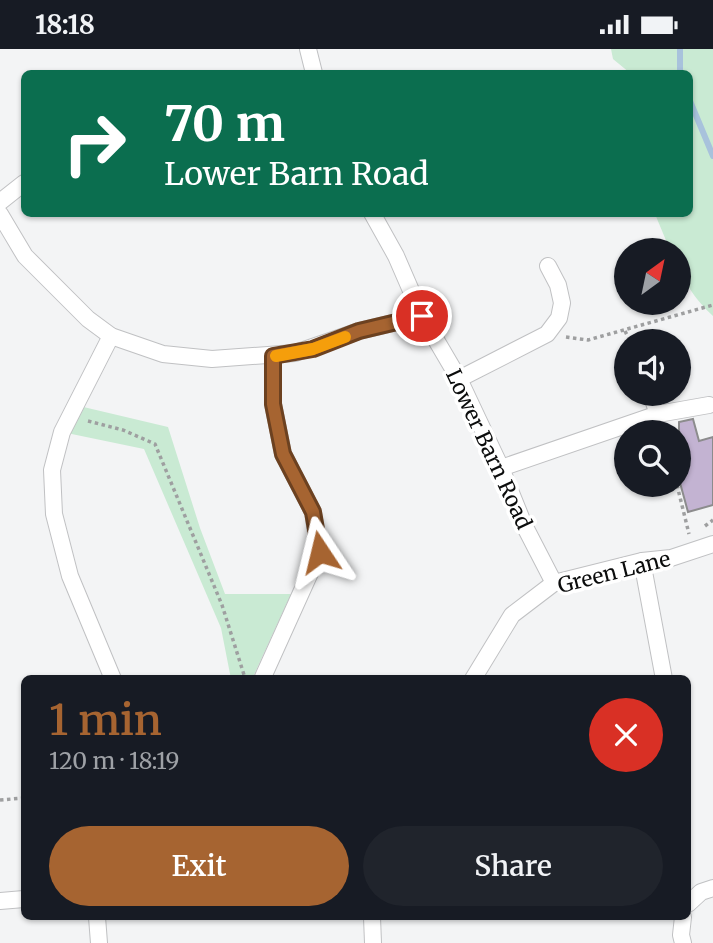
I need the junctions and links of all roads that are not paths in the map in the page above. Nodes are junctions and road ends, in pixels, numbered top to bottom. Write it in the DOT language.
graph roads {
  1 [pos="308,49"];
  2 [pos="313,70"];
  3 [pos="21,185"];
  4 [pos="0,202"];
  5 [pos="0,214"];
  6 [pos="374,217"];
  7 [pos="548,266"];
  8 [pos="422,316"];
  9 [pos="111,336"];
  10 [pos="273,356"];
  11 [pos="459,379"];
  12 [pos="709,405"];
  13 [pos="655,406"];
  14 [pos="658,414"];
  15 [pos="501,468"];
  16 [pos="713,544"];
  17 [pos="642,561"];
  18 [pos="554,583"];
  19 [pos="111,675"];
  20 [pos="264,675"];
  21 [pos="475,675"];
  22 [pos="663,675"];
  23 [pos="713,888"];
  24 [pos="21,899"];
  25 [pos="0,901"];
  26 [pos="691,902"];
  27 [pos="97,920"];
  28 [pos="372,920"];
  29 [pos="683,920"];
  30 [pos="99,943"];
  31 [pos="373,943"];
  32 [pos="683,943"];
  1 -- 2 [label="street"];
  3 -- 4 [label="street"];
  5 -- 9 [label="street"];
  6 -- 8 [label="street, Lower Barn Road"];
  7 -- 11 [label="street"];
  8 -- 10 [label="street"];
  8 -- 11 [label="street, Lower Barn Road"];
  9 -- 10 [label="street"];
  9 -- 19 [label="street"];
  10 -- 20 [label="street"];
  11 -- 15 [label="street, Lower Barn Road"];
  12 -- 14 [label="street"];
  13 -- 14 [label="street"];
  14 -- 15 [label="street"];
  15 -- 18 [label="street, Lower Barn Road"];
  16 -- 17 [label="street, Green Lane"];
  17 -- 18 [label="street, Green Lane"];
  17 -- 22 [label="street"];
  18 -- 21 [label="street, Green Lane"];
  23 -- 26 [label="street"];
  24 -- 25 [label="street"];
  27 -- 30 [label="street"];
  28 -- 31 [label="street"];
  29 -- 32 [label="street"];
}
